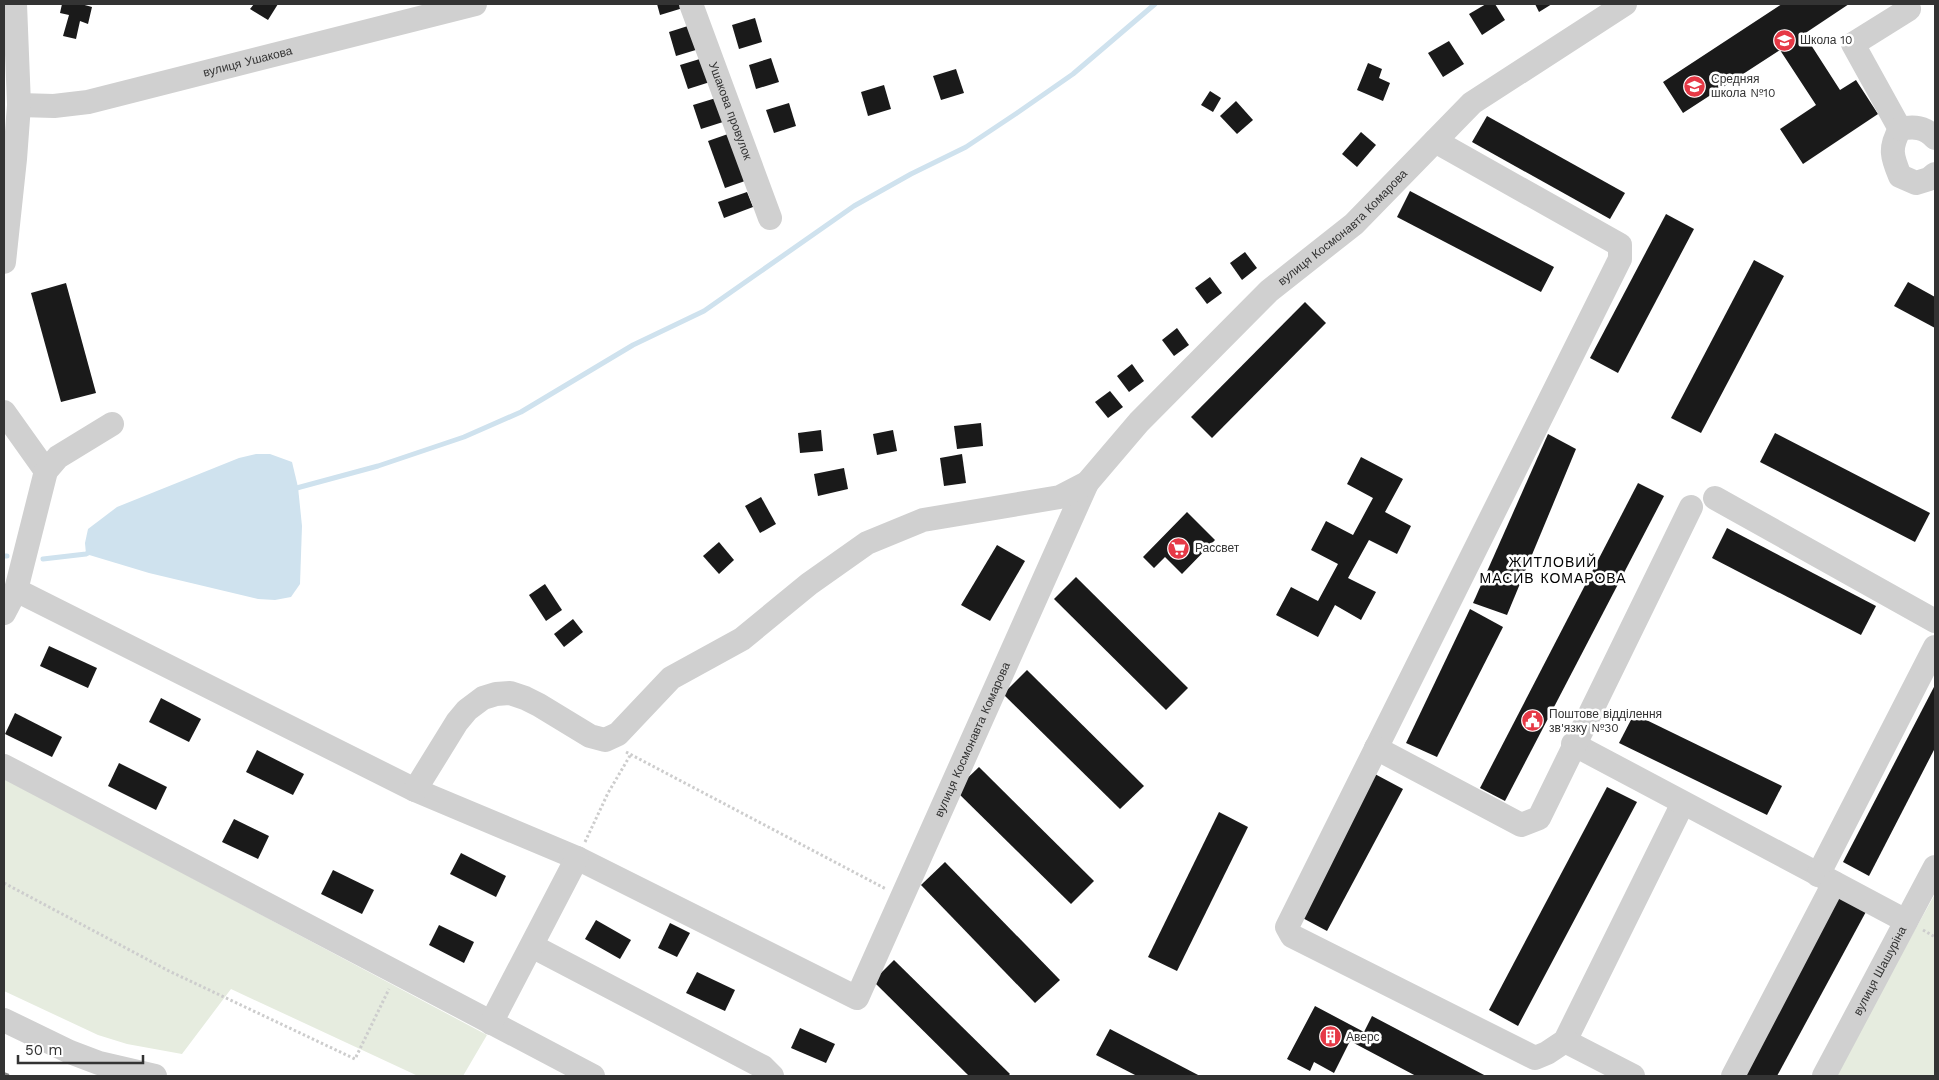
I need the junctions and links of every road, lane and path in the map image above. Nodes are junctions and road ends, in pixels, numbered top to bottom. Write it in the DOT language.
graph roads {
  1 [pos="15,4"];
  2 [pos="475,4"];
  3 [pos="691,4"];
  4 [pos="1625,4"];
  5 [pos="1906,4"];
  6 [pos="435,9"];
  7 [pos="11,55"];
  8 [pos="19,105"];
  9 [pos="1900,129"];
  10 [pos="1935,138"];
  11 [pos="1435,141"];
  12 [pos="10,164"];
  13 [pos="1935,174"];
  14 [pos="770,218"];
  15 [pos="4,262"];
  16 [pos="4,412"];
  17 [pos="112,424"];
  18 [pos="46,472"];
  19 [pos="1087,482"];
  20 [pos="1715,498"];
  21 [pos="1691,507"];
  22 [pos="16,590"];
  23 [pos="4,613"];
  24 [pos="1935,621"];
  25 [pos="1935,647"];
  26 [pos="612,737"];
  27 [pos="1573,744"];
  28 [pos="1376,748"];
  29 [pos="631,754"];
  30 [pos="4,766"];
  31 [pos="415,790"];
  32 [pos="1683,803"];
  33 [pos="577,858"];
  34 [pos="1935,867"];
  35 [pos="1826,879"];
  36 [pos="4,883"];
  37 [pos="893,893"];
  38 [pos="1906,922"];
  39 [pos="532,946"];
  40 [pos="398,973"];
  41 [pos="4,1020"];
  42 [pos="491,1023"];
  43 [pos="1565,1041"];
  44 [pos="155,1076"];
  45 [pos="593,1076"];
  46 [pos="772,1076"];
  47 [pos="1633,1076"];
  48 [pos="1733,1076"];
  49 [pos="1824,1076"];
  1 -- 7 [label="street"];
  2 -- 6 [label="street, вулиця Ушакова"];
  3 -- 14 [label="street, Ушакова провулок"];
  4 -- 11 [label="street, вулиця Космонавта Комарова"];
  5 -- 9 [label="street"];
  6 -- 8 [label="street, вулиця Ушакова"];
  7 -- 8 [label="street"];
  8 -- 12 [label="street"];
  9 -- 10 [label="street"];
  9 -- 13 [label="street"];
  11 -- 19 [label="street, вулиця Космонавта Комарова"];
  11 -- 28 [label="street"];
  12 -- 15 [label="street"];
  16 -- 18 [label="street"];
  17 -- 18 [label="street"];
  18 -- 22 [label="street"];
  19 -- 26 [label="street, вулиця Космонавта Комарова"];
  19 -- 33 [label="street, вулиця Космонавта Комарова"];
  20 -- 24 [label="street"];
  21 -- 27 [label="street"];
  22 -- 23 [label="street"];
  22 -- 31 [label="street"];
  25 -- 35 [label="street"];
  26 -- 29 [label="path"];
  26 -- 31 [label="street"];
  27 -- 28 [label="street"];
  27 -- 32 [label="street"];
  28 -- 43 [label="street"];
  29 -- 33 [label="path"];
  29 -- 37 [label="path"];
  30 -- 40 [label="street"];
  31 -- 33 [label="street"];
  32 -- 35 [label="street"];
  32 -- 43 [label="street"];
  33 -- 39 [label="street"];
  34 -- 38 [label="street, вулиця Шашуріна"];
  35 -- 38 [label="street"];
  35 -- 48 [label="street"];
  36 -- 40 [label="path"];
  38 -- 49 [label="street, вулиця Шашуріна"];
  39 -- 42 [label="street"];
  39 -- 46 [label="street"];
  40 -- 42 [label="street"];
  41 -- 44 [label="street"];
  42 -- 45 [label="street"];
  43 -- 47 [label="street"];
}
